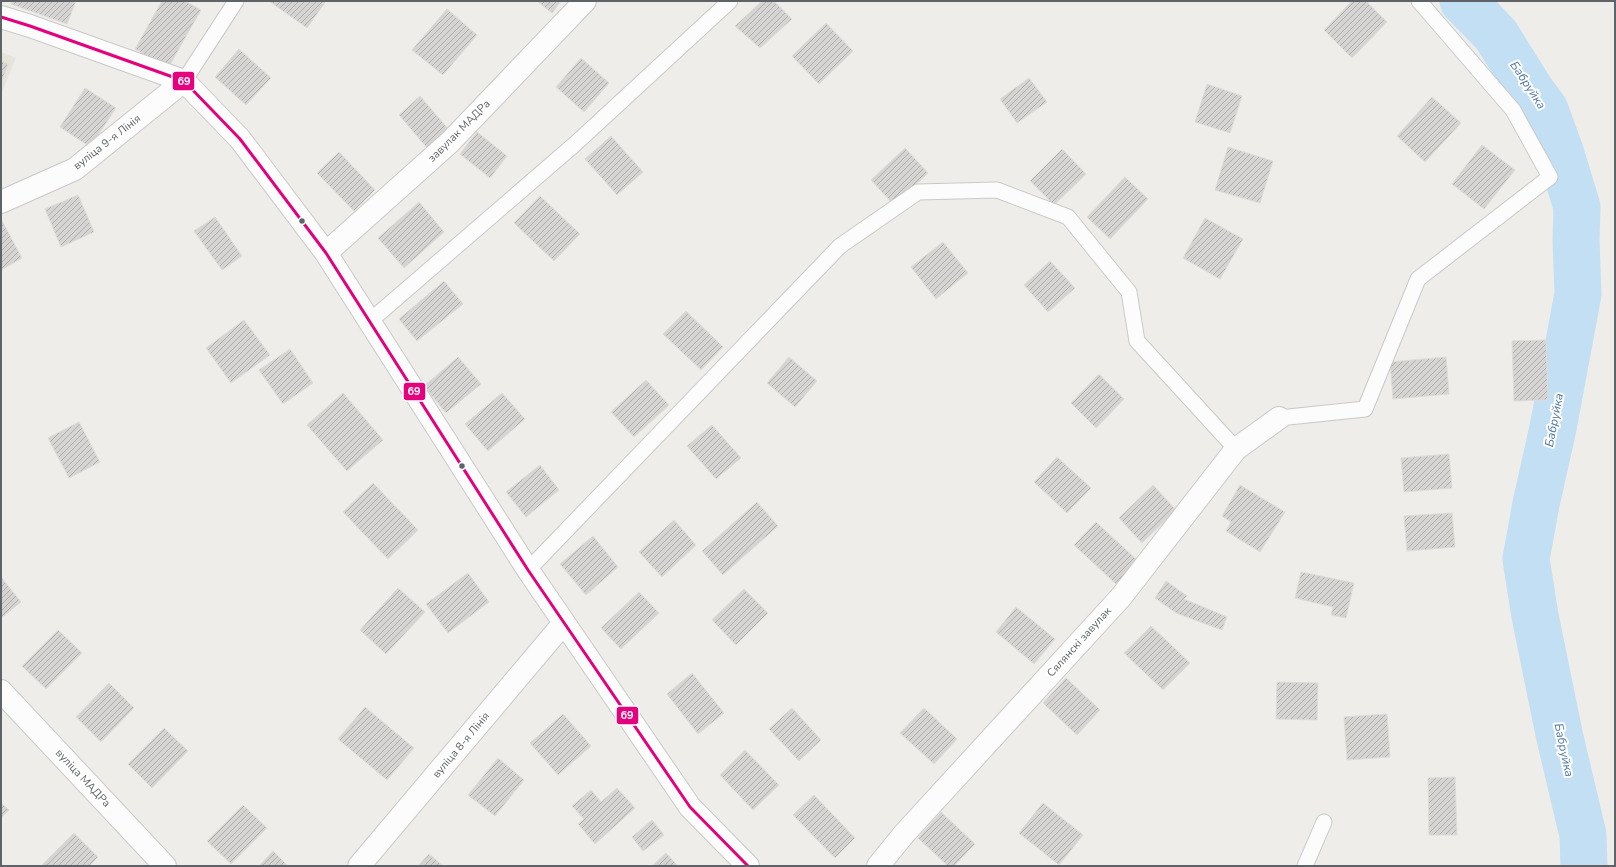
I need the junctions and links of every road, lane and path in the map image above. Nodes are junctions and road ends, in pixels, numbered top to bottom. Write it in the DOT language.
graph roads {
  1 [pos="236,1"];
  2 [pos="585,1"];
  3 [pos="730,1"];
  4 [pos="1419,1"];
  5 [pos="1,17"];
  6 [pos="184,81"];
  7 [pos="1,202"];
  8 [pos="326,253"];
  9 [pos="370,321"];
  10 [pos="1278,418"];
  11 [pos="1236,449"];
  12 [pos="528,570"];
  13 [pos="563,624"];
  14 [pos="1,691"];
  15 [pos="1324,822"];
  16 [pos="165,866"];
  17 [pos="359,866"];
  18 [pos="748,866"];
  19 [pos="878,866"];
  20 [pos="1305,866"];
  1 -- 6 [label="lane"];
  2 -- 8 [label="street, завулак МАДРа"];
  3 -- 9 [label="lane"];
  4 -- 10 [label="lane"];
  5 -- 6 [label="street"];
  6 -- 7 [label="street, вуліца 9-я Лінія"];
  6 -- 8 [label="street"];
  8 -- 9 [label="street"];
  9 -- 12 [label="street"];
  10 -- 11 [label="street, Сялянскі завулак"];
  11 -- 12 [label="lane"];
  11 -- 19 [label="street, Сялянскі завулак"];
  12 -- 13 [label="street"];
  13 -- 17 [label="street, вуліца 8-я Лінія"];
  13 -- 18 [label="street"];
  14 -- 16 [label="street, вуліца МАДРа"];
  15 -- 20 [label="lane"];
}
